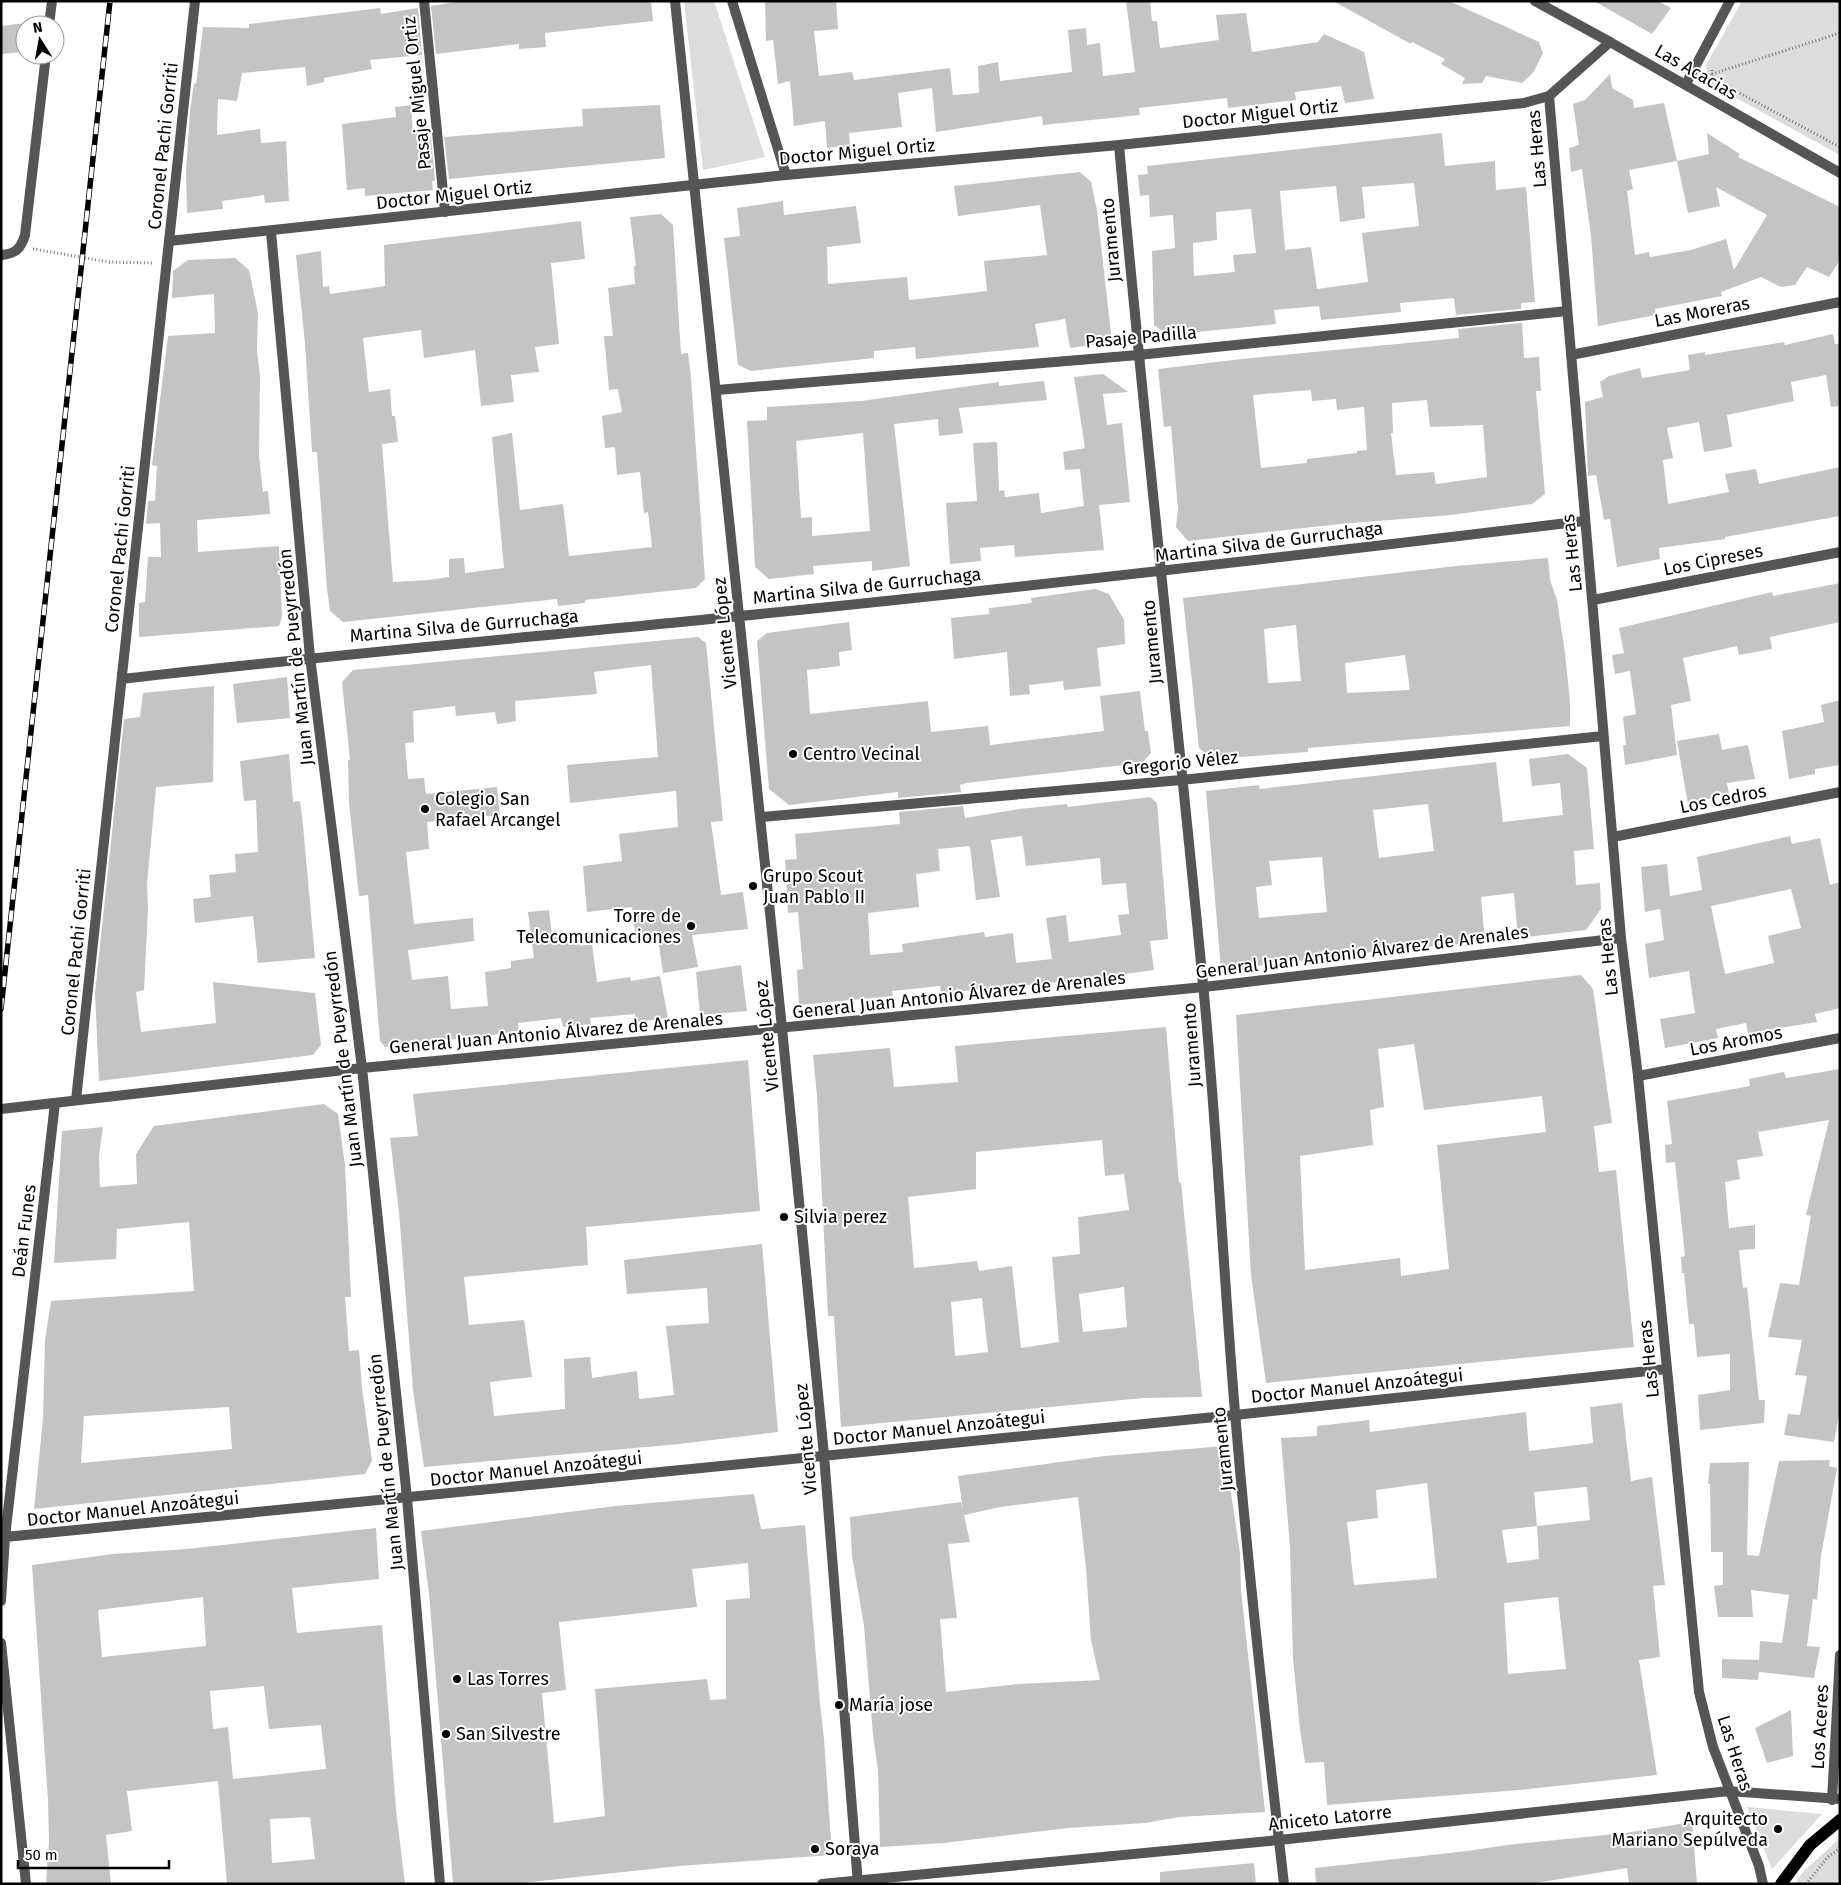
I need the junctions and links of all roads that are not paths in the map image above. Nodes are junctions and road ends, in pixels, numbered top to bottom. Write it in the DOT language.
graph roads {
  1 [pos="52,1"];
  2 [pos="195,1"];
  3 [pos="424,1"];
  4 [pos="675,1"];
  5 [pos="732,1"];
  6 [pos="1535,1"];
  7 [pos="1730,1"];
  8 [pos="50,15"];
  9 [pos="1610,42"];
  10 [pos="45,65"];
  11 [pos="1686,84"];
  12 [pos="1549,96"];
  13 [pos="1119,145"];
  14 [pos="1840,173"];
  15 [pos="786,175"];
  16 [pos="694,186"];
  17 [pos="445,212"];
  18 [pos="271,232"];
  19 [pos="169,241"];
  20 [pos="1,255"];
  21 [pos="1840,302"];
  22 [pos="1567,310"];
  23 [pos="1138,355"];
  24 [pos="1571,355"];
  25 [pos="717,390"];
  26 [pos="1584,521"];
  27 [pos="1840,552"];
  28 [pos="1162,572"];
  29 [pos="1593,600"];
  30 [pos="739,616"];
  31 [pos="310,657"];
  32 [pos="122,679"];
  33 [pos="1603,736"];
  34 [pos="1181,780"];
  35 [pos="1840,792"];
  36 [pos="761,817"];
  37 [pos="1613,838"];
  38 [pos="1621,938"];
  39 [pos="1204,987"];
  40 [pos="782,1028"];
  41 [pos="1840,1038"];
  42 [pos="362,1068"];
  43 [pos="1638,1076"];
  44 [pos="76,1100"];
  45 [pos="55,1103"];
  46 [pos="1,1110"];
  47 [pos="1667,1369"];
  48 [pos="1235,1415"];
  49 [pos="824,1455"];
  50 [pos="407,1498"];
  51 [pos="5,1537"];
  52 [pos="1,1602"];
  53 [pos="1,1643"];
  54 [pos="1840,1655"];
  55 [pos="1728,1791"];
  56 [pos="1836,1800"];
  57 [pos="1840,1820"];
  58 [pos="1279,1840"];
  59 [pos="858,1882"];
  60 [pos="26,1884"];
  61 [pos="440,1884"];
  62 [pos="822,1884"];
  63 [pos="1284,1884"];
  64 [pos="1763,1884"];
  65 [pos="1782,1884"];
  1 -- 8 [label="street"];
  2 -- 19 [label="street, Coronel Pachi Gorriti"];
  3 -- 17 [label="street, Pasaje Miguel Ortiz"];
  4 -- 16 [label="street, Vicente López"];
  5 -- 15 [label="street"];
  6 -- 9 [label="street, Las Acacias"];
  7 -- 11 [label="street"];
  9 -- 11 [label="street, Las Acacias"];
  9 -- 12 [label="street, Las Heras"];
  10 -- 20 [label="street"];
  11 -- 14 [label="street, Las Acacias"];
  12 -- 13 [label="street, Doctor Miguel Ortiz"];
  12 -- 22 [label="street, Las Heras"];
  13 -- 15 [label="street, Doctor Miguel Ortiz"];
  13 -- 23 [label="street, Juramento"];
  15 -- 16 [label="street, Doctor Miguel Ortiz"];
  16 -- 17 [label="street, Doctor Miguel Ortiz"];
  16 -- 25 [label="street, Vicente López"];
  17 -- 18 [label="street, Doctor Miguel Ortiz"];
  18 -- 19 [label="street, Doctor Miguel Ortiz"];
  18 -- 31 [label="street, Juan Martín de Pueyrredón"];
  19 -- 32 [label="street, Coronel Pachi Gorriti"];
  21 -- 24 [label="street, Las Moreras"];
  22 -- 23 [label="street, Pasaje Padilla"];
  22 -- 24 [label="street, Las Heras"];
  23 -- 25 [label="street, Pasaje Padilla"];
  23 -- 28 [label="street, Juramento"];
  24 -- 26 [label="street, Las Heras"];
  25 -- 30 [label="street, Vicente López"];
  26 -- 28 [label="street, Martina Silva de Gurruchaga"];
  26 -- 29 [label="street, Las Heras"];
  27 -- 29 [label="street, Los Cipreses"];
  28 -- 30 [label="street, Martina Silva de Gurruchaga"];
  28 -- 34 [label="street, Juramento"];
  29 -- 33 [label="street, Las Heras"];
  30 -- 31 [label="street, Martina Silva de Gurruchaga"];
  30 -- 36 [label="street, Vicente López"];
  31 -- 32 [label="street, Martina Silva de Gurruchaga"];
  31 -- 42 [label="street, Juan Martín de Pueyrredón"];
  32 -- 44 [label="street, Coronel Pachi Gorriti"];
  33 -- 34 [label="street, Gregorio Vélez"];
  33 -- 37 [label="street, Las Heras"];
  34 -- 36 [label="street, Gregorio Vélez"];
  34 -- 39 [label="street, Juramento"];
  35 -- 37 [label="street, Los Cedros"];
  36 -- 40 [label="street, Vicente López"];
  37 -- 38 [label="street, Las Heras"];
  38 -- 39 [label="street, General Juan Antonio Álvarez de Arenales"];
  38 -- 43 [label="street, Las Heras"];
  39 -- 40 [label="street, General Juan Antonio Álvarez de Arenales"];
  39 -- 48 [label="street, Juramento"];
  40 -- 42 [label="street, General Juan Antonio Álvarez de Arenales"];
  40 -- 49 [label="street, Vicente López"];
  41 -- 43 [label="street, Los Aromos"];
  42 -- 44 [label="street, General Juan Antonio Álvarez de Arenales"];
  42 -- 50 [label="street, Juan Martín de Pueyrredón"];
  43 -- 47 [label="street, Las Heras"];
  44 -- 45 [label="street, General Juan Antonio Álvarez de Arenales"];
  45 -- 46 [label="street, General Juan Antonio Álvarez de Arenales"];
  45 -- 51 [label="street, Deán Funes"];
  47 -- 48 [label="street, Doctor Manuel Anzoátegui"];
  47 -- 55 [label="street, Las Heras"];
  48 -- 49 [label="street, Doctor Manuel Anzoátegui"];
  48 -- 58 [label="street, Juramento"];
  49 -- 50 [label="street, Doctor Manuel Anzoátegui"];
  49 -- 59 [label="street, Vicente López"];
  50 -- 51 [label="street, Doctor Manuel Anzoátegui"];
  50 -- 61 [label="street, Juan Martín de Pueyrredón"];
  51 -- 52 [label="street, Deán Funes"];
  53 -- 60 [label="street"];
  54 -- 56 [label="street, Los Aceres"];
  55 -- 56 [label="street, Aniceto Latorre"];
  55 -- 58 [label="street, Aniceto Latorre"];
  55 -- 64 [label="street, Las Heras"];
  57 -- 65 [label="main road"];
  58 -- 59 [label="street, Aniceto Latorre"];
  58 -- 63 [label="street, Juramento"];
  59 -- 62 [label="street, Aniceto Latorre"];
}
